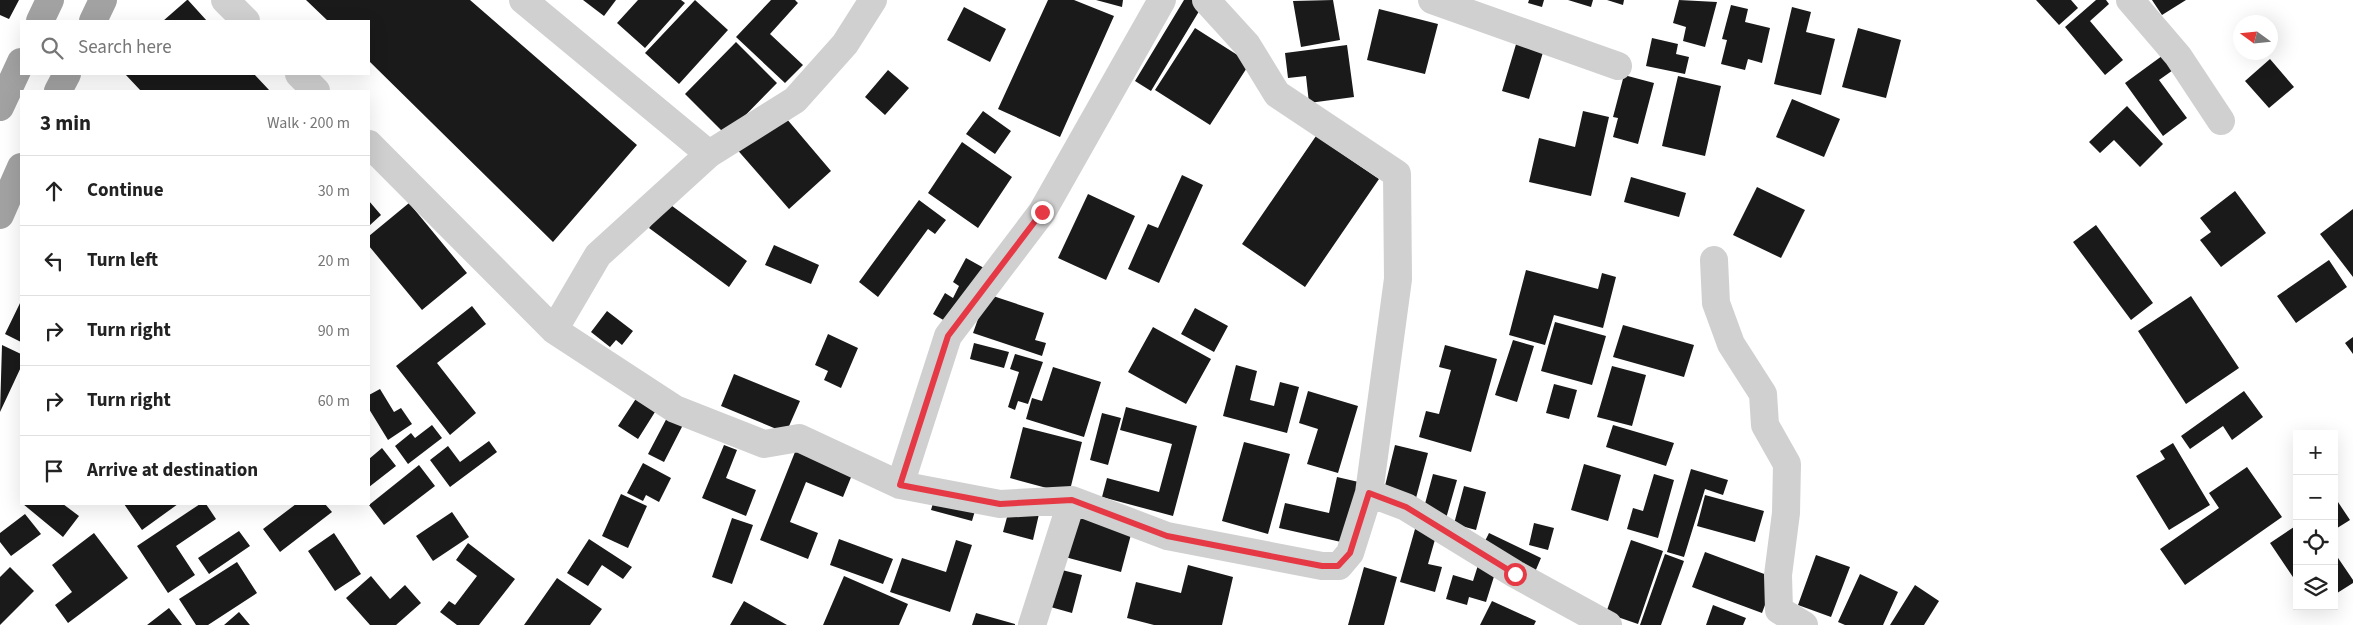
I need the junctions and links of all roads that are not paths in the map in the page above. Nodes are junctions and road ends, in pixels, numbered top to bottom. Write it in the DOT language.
graph roads {
  1 [pos="50,0"];
  2 [pos="103,0"];
  3 [pos="225,0"];
  4 [pos="873,0"];
  5 [pos="1162,0"];
  6 [pos="1206,0"];
  7 [pos="1432,0"];
  8 [pos="2130,0"];
  9 [pos="525,1"];
  10 [pos="40,20"];
  11 [pos="93,20"];
  12 [pos="245,20"];
  13 [pos="20,64"];
  14 [pos="1618,66"];
  15 [pos="66,75"];
  16 [pos="300,75"];
  17 [pos="59,90"];
  18 [pos="315,90"];
  19 [pos="0,107"];
  20 [pos="2221,122"];
  21 [pos="370,145"];
  22 [pos="709,154"];
  23 [pos="20,169"];
  24 [pos="0,215"];
  25 [pos="1714,260"];
  26 [pos="554,330"];
  27 [pos="900,485"];
  28 [pos="1369,493"];
  29 [pos="1072,500"];
  30 [pos="1032,625"];
  31 [pos="1608,625"];
  32 [pos="1804,625"];
  1 -- 10 [label="highway"];
  2 -- 11 [label="highway"];
  3 -- 12 [label="street"];
  4 -- 22 [label="street"];
  5 -- 27 [label="street"];
  6 -- 28 [label="street"];
  7 -- 14 [label="street"];
  8 -- 20 [label="street"];
  9 -- 22 [label="street"];
  13 -- 19 [label="highway"];
  15 -- 17 [label="highway"];
  16 -- 18 [label="street"];
  21 -- 26 [label="street"];
  22 -- 26 [label="street"];
  23 -- 24 [label="highway"];
  25 -- 32 [label="street"];
  26 -- 27 [label="street"];
  27 -- 29 [label="street"];
  28 -- 29 [label="street"];
  28 -- 31 [label="street"];
  29 -- 30 [label="street"];
}
